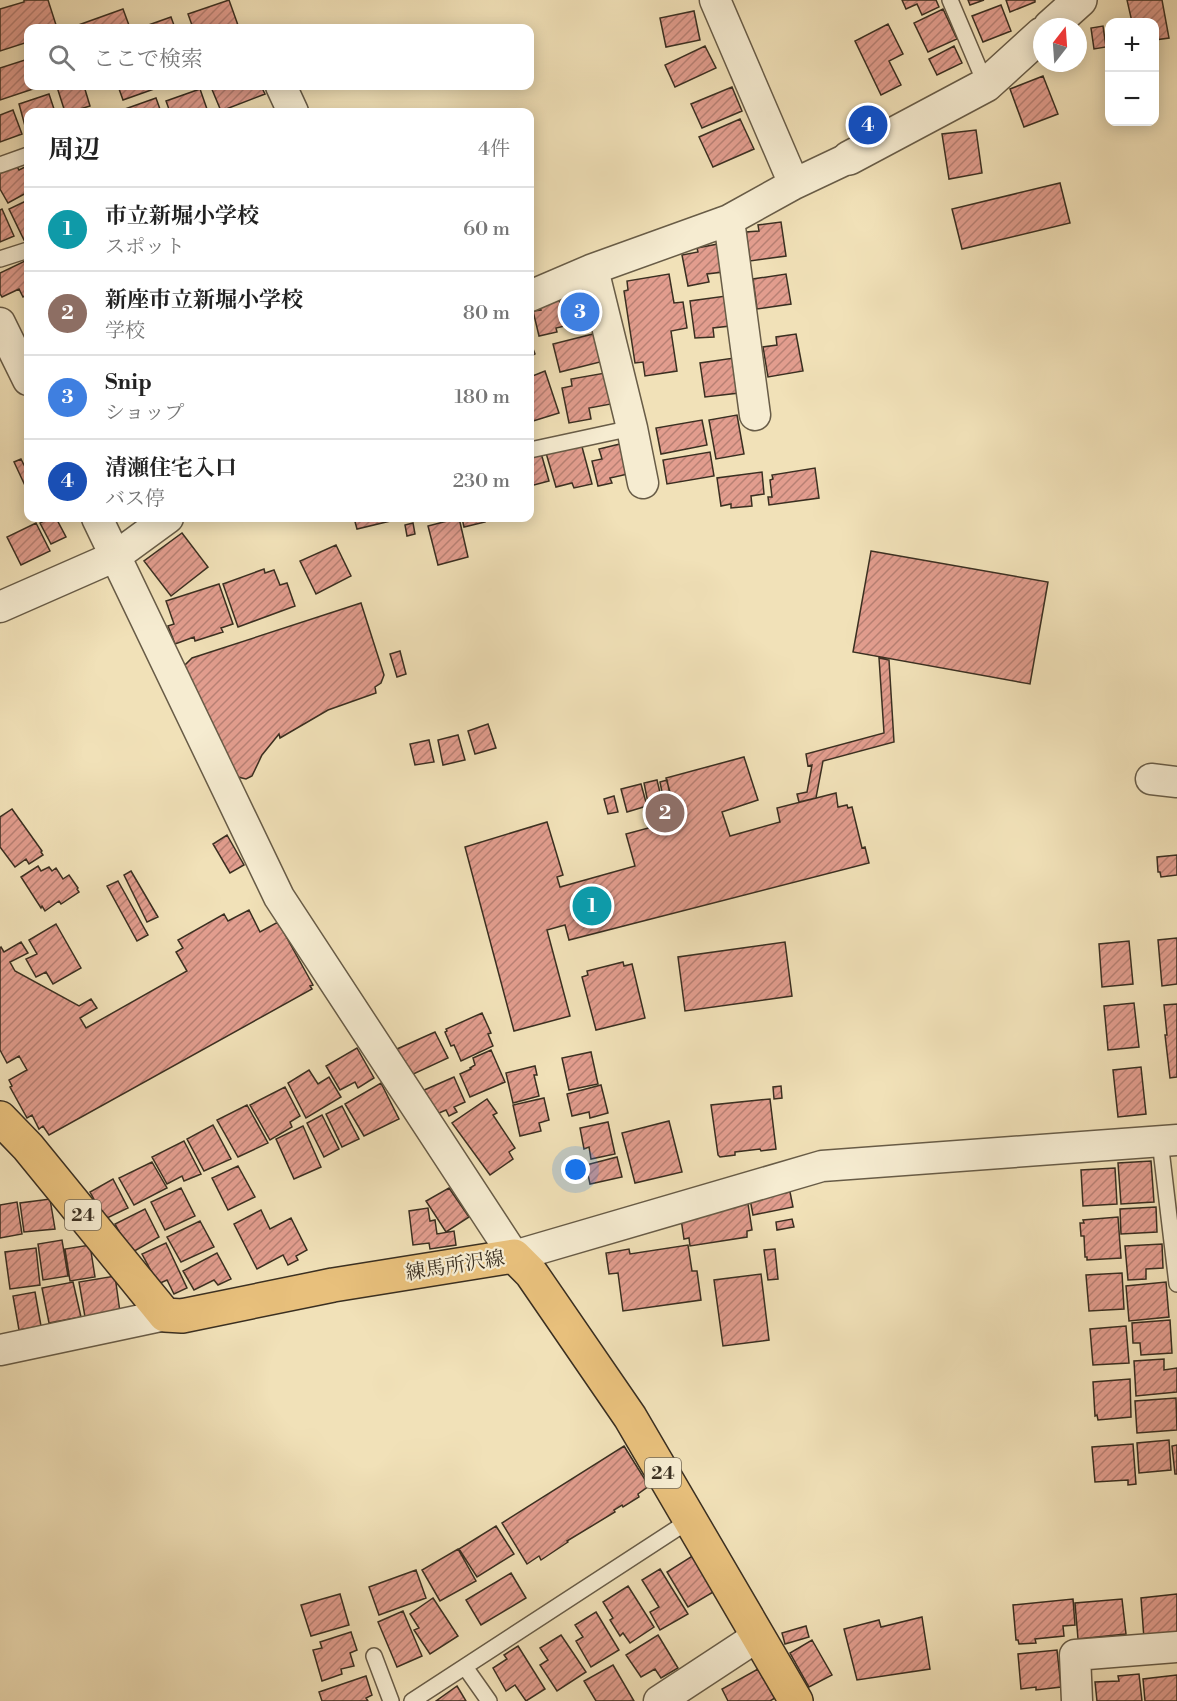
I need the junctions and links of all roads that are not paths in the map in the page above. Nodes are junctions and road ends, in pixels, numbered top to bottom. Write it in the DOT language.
graph roads {
  1 [pos="715,0"];
  2 [pos="950,0"];
  3 [pos="1080,0"];
  4 [pos="1060,18"];
  5 [pos="1033,42"];
  6 [pos="986,85"];
  7 [pos="283,90"];
  8 [pos="291,108"];
  9 [pos="24,156"];
  10 [pos="849,158"];
  11 [pos="0,165"];
  12 [pos="794,184"];
  13 [pos="729,220"];
  14 [pos="24,251"];
  15 [pos="0,259"];
  16 [pos="593,269"];
  17 [pos="534,294"];
  18 [pos="0,323"];
  19 [pos="24,372"];
  20 [pos="756,415"];
  21 [pos="632,428"];
  22 [pos="534,449"];
  23 [pos="643,483"];
  24 [pos="99,522"];
  25 [pos="163,522"];
  26 [pos="116,556"];
  27 [pos="0,607"];
  28 [pos="0,1118"];
  29 [pos="1168,1141"];
  30 [pos="514,1256"];
  31 [pos="1177,1284"];
  32 [pos="165,1315"];
  33 [pos="0,1350"];
  34 [pos="690,1520"];
  35 [pos="758,1636"];
  36 [pos="1177,1647"];
  37 [pos="374,1656"];
  38 [pos="465,1666"];
  39 [pos="678,1696"];
  40 [pos="391,1701"];
  41 [pos="412,1701"];
  42 [pos="489,1701"];
  43 [pos="796,1701"];
  44 [pos="1077,1701"];
  1 -- 12 [label="street"];
  2 -- 6 [label="lane"];
  3 -- 4 [label="street"];
  5 -- 6 [label="street"];
  6 -- 10 [label="street"];
  7 -- 8 [label="street"];
  9 -- 11 [label="lane"];
  10 -- 12 [label="street"];
  12 -- 13 [label="street"];
  13 -- 16 [label="street"];
  13 -- 20 [label="street"];
  14 -- 15 [label="lane"];
  16 -- 17 [label="street"];
  16 -- 21 [label="street"];
  18 -- 19 [label="street"];
  21 -- 22 [label="lane"];
  21 -- 23 [label="street"];
  24 -- 26 [label="street"];
  25 -- 26 [label="street"];
  26 -- 27 [label="street"];
  26 -- 30 [label="street"];
  28 -- 32 [label="main road, 24"];
  29 -- 30 [label="street"];
  29 -- 31 [label="lane"];
  30 -- 32 [label="main road, 練馬所沢線"];
  30 -- 34 [label="main road, 練馬所沢線 / 24"];
  32 -- 33 [label="street"];
  34 -- 35 [label="main road, 練馬所沢線 / 24"];
  34 -- 38 [label="lane"];
  35 -- 39 [label="street"];
  35 -- 43 [label="main road, 練馬所沢線 / 24"];
  36 -- 44 [label="street"];
  37 -- 40 [label="lane"];
  38 -- 41 [label="lane"];
  38 -- 42 [label="lane"];
}
